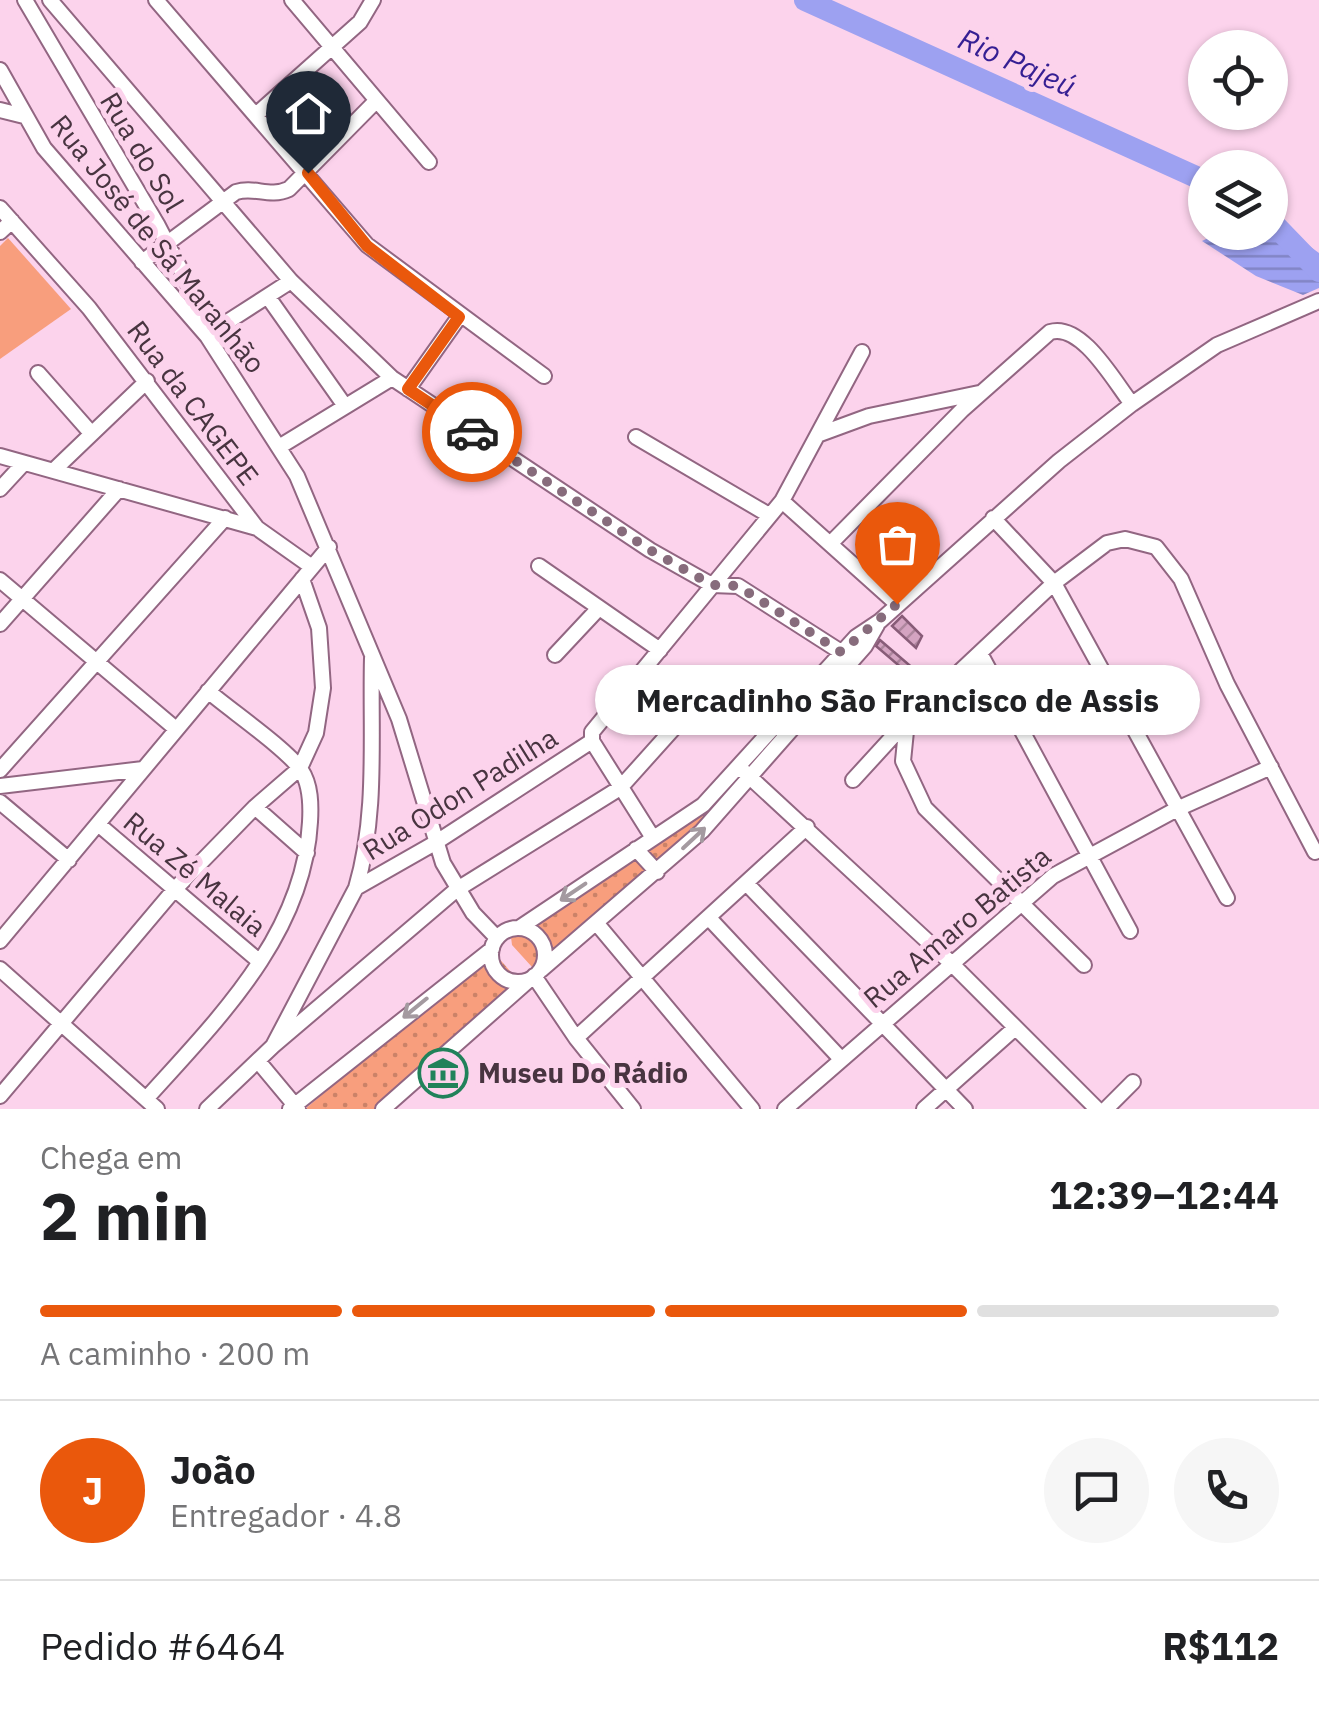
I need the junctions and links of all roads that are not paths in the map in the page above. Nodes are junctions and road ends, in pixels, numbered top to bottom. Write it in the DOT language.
graph roads {
  1 [pos="24,0"];
  2 [pos="156,0"];
  3 [pos="292,0"];
  4 [pos="373,0"];
  5 [pos="56,2"];
  6 [pos="332,48"];
  7 [pos="0,70"];
  8 [pos="376,100"];
  9 [pos="0,110"];
  10 [pos="257,114"];
  11 [pos="24,116"];
  12 [pos="430,162"];
  13 [pos="308,173"];
  14 [pos="224,202"];
  15 [pos="0,208"];
  16 [pos="12,220"];
  17 [pos="0,232"];
  18 [pos="168,244"];
  19 [pos="142,262"];
  20 [pos="292,282"];
  21 [pos="268,297"];
  22 [pos="1319,301"];
  23 [pos="459,317"];
  24 [pos="210,334"];
  25 [pos="862,352"];
  26 [pos="38,373"];
  27 [pos="544,376"];
  28 [pos="392,378"];
  29 [pos="147,381"];
  30 [pos="408,389"];
  31 [pos="981,392"];
  32 [pos="1132,404"];
  33 [pos="345,406"];
  34 [pos="91,433"];
  35 [pos="820,434"];
  36 [pos="636,437"];
  37 [pos="279,446"];
  38 [pos="0,456"];
  39 [pos="24,463"];
  40 [pos="54,470"];
  41 [pos="0,489"];
  42 [pos="120,489"];
  43 [pos="782,500"];
  44 [pos="769,515"];
  45 [pos="225,518"];
  46 [pos="993,518"];
  47 [pos="257,528"];
  48 [pos="831,543"];
  49 [pos="329,547"];
  50 [pos="538,566"];
  51 [pos="307,573"];
  52 [pos="0,580"];
  53 [pos="1054,583"];
  54 [pos="712,585"];
  55 [pos="22,598"];
  56 [pos="897,604"];
  57 [pos="599,608"];
  58 [pos="0,624"];
  59 [pos="660,650"];
  60 [pos="372,652"];
  61 [pos="555,654"];
  62 [pos="981,655"];
  63 [pos="96,660"];
  64 [pos="843,660"];
  65 [pos="717,680"];
  66 [pos="208,692"];
  67 [pos="908,721"];
  68 [pos="176,729"];
  69 [pos="592,741"];
  70 [pos="1271,766"];
  71 [pos="300,768"];
  72 [pos="143,769"];
  73 [pos="0,770"];
  74 [pos="744,772"];
  75 [pos="853,780"];
  76 [pos="0,786"];
  77 [pos="620,788"];
  78 [pos="710,799"];
  79 [pos="0,802"];
  80 [pos="255,807"];
  81 [pos="1178,809"];
  82 [pos="722,811"];
  83 [pos="98,824"];
  84 [pos="807,827"];
  85 [pos="653,838"];
  86 [pos="436,843"];
  87 [pos="636,849"];
  88 [pos="1315,852"];
  89 [pos="307,853"];
  90 [pos="1086,855"];
  91 [pos="69,860"];
  92 [pos="657,872"];
  93 [pos="746,883"];
  94 [pos="356,888"];
  95 [pos="174,890"];
  96 [pos="456,890"];
  97 [pos="1227,898"];
  98 [pos="1018,902"];
  99 [pos="709,918"];
  100 [pos="598,925"];
  101 [pos="519,928"];
  102 [pos="1130,931"];
  103 [pos="0,941"];
  104 [pos="494,943"];
  105 [pos="260,962"];
  106 [pos="950,962"];
  107 [pos="1084,964"];
  108 [pos="0,969"];
  109 [pos="535,975"];
  110 [pos="644,977"];
  111 [pos="62,1023"];
  112 [pos="879,1023"];
  113 [pos="1015,1028"];
  114 [pos="576,1038"];
  115 [pos="273,1046"];
  116 [pos="842,1059"];
  117 [pos="258,1061"];
  118 [pos="1134,1082"];
  119 [pos="945,1090"];
  120 [pos="0,1096"];
  121 [pos="152,1104"];
  122 [pos="294,1108"];
  123 [pos="207,1109"];
  124 [pos="383,1109"];
  125 [pos="633,1109"];
  126 [pos="752,1109"];
  127 [pos="785,1109"];
  128 [pos="924,1109"];
  129 [pos="965,1109"];
  130 [pos="1098,1109"];
  131 [pos="1106,1109"];
  1 -- 18 [label="street, Rua do Sol"];
  2 -- 10 [label="street"];
  3 -- 6 [label="street"];
  4 -- 6 [label="street"];
  5 -- 14 [label="street"];
  6 -- 8 [label="street"];
  6 -- 10 [label="street"];
  7 -- 11 [label="street, Rua José de Sá Maranhão"];
  8 -- 12 [label="street"];
  8 -- 13 [label="street"];
  9 -- 11 [label="street"];
  10 -- 13 [label="street"];
  11 -- 19 [label="street, Rua José de Sá Maranhão"];
  13 -- 14 [label="street"];
  13 -- 23 [label="street"];
  14 -- 18 [label="street"];
  14 -- 20 [label="street"];
  15 -- 16 [label="street, Rua da CAGEPE"];
  16 -- 17 [label="street"];
  16 -- 29 [label="street, Rua da CAGEPE"];
  18 -- 19 [label="street"];
  18 -- 24 [label="street, Rua do Sol"];
  19 -- 24 [label="street, Rua José de Sá Maranhão"];
  20 -- 21 [label="street"];
  20 -- 28 [label="street"];
  21 -- 24 [label="street"];
  21 -- 33 [label="street"];
  22 -- 32 [label="street"];
  23 -- 27 [label="street"];
  23 -- 30 [label="street"];
  24 -- 37 [label="street, Rua José de Sá Maranhão"];
  25 -- 35 [label="street, Rua Odon Padilha"];
  26 -- 34 [label="street"];
  28 -- 30 [label="street"];
  28 -- 33 [label="street"];
  29 -- 34 [label="street"];
  29 -- 47 [label="street, Rua da CAGEPE"];
  30 -- 54 [label="street"];
  31 -- 32 [label="street"];
  31 -- 35 [label="street"];
  31 -- 48 [label="street"];
  32 -- 46 [label="street"];
  33 -- 37 [label="street"];
  34 -- 40 [label="street"];
  35 -- 43 [label="street, Rua Odon Padilha"];
  36 -- 44 [label="street"];
  37 -- 49 [label="street, Rua José de Sá Maranhão"];
  38 -- 39 [label="street"];
  39 -- 40 [label="street"];
  39 -- 41 [label="street"];
  40 -- 42 [label="street"];
  42 -- 45 [label="street"];
  42 -- 55 [label="street"];
  43 -- 44 [label="street, Rua Odon Padilha"];
  43 -- 48 [label="street"];
  44 -- 54 [label="street, Rua Odon Padilha"];
  45 -- 47 [label="street"];
  45 -- 63 [label="street"];
  46 -- 53 [label="street"];
  46 -- 56 [label="street"];
  47 -- 51 [label="street"];
  48 -- 56 [label="street"];
  49 -- 51 [label="street"];
  49 -- 60 [label="street, Rua José de Sá Maranhão"];
  50 -- 57 [label="street"];
  51 -- 66 [label="street"];
  51 -- 71 [label="street"];
  52 -- 55 [label="street"];
  53 -- 62 [label="street"];
  53 -- 70 [label="street"];
  53 -- 81 [label="street"];
  54 -- 59 [label="street, Rua Odon Padilha"];
  54 -- 64 [label="street"];
  55 -- 58 [label="street"];
  55 -- 63 [label="street"];
  56 -- 64 [label="street"];
  57 -- 59 [label="street"];
  57 -- 61 [label="street"];
  59 -- 69 [label="street, Rua Odon Padilha"];
  60 -- 86 [label="street, Rua José de Sá Maranhão"];
  60 -- 94 [label="street"];
  62 -- 67 [label="street"];
  62 -- 90 [label="street"];
  63 -- 68 [label="street"];
  63 -- 73 [label="street"];
  64 -- 67 [label="street"];
  64 -- 74 [label="street"];
  65 -- 77 [label="street"];
  66 -- 68 [label="street"];
  66 -- 71 [label="street"];
  67 -- 75 [label="street"];
  67 -- 98 [label="street"];
  68 -- 72 [label="street"];
  69 -- 77 [label="street"];
  69 -- 86 [label="street, Rua Odon Padilha"];
  70 -- 81 [label="street, Rua Amaro Batista"];
  70 -- 88 [label="street"];
  71 -- 80 [label="street"];
  71 -- 89 [label="street"];
  72 -- 76 [label="street"];
  72 -- 83 [label="street"];
  74 -- 78 [label="street"];
  74 -- 82 [label="street"];
  74 -- 84 [label="street"];
  77 -- 85 [label="street"];
  77 -- 96 [label="street"];
  78 -- 82 [label="street"];
  78 -- 85 [label="street"];
  79 -- 91 [label="street"];
  80 -- 89 [label="street"];
  80 -- 95 [label="street"];
  81 -- 90 [label="street, Rua Amaro Batista"];
  81 -- 97 [label="street"];
  92 -- 82 [label="street, one-way"];
  83 -- 91 [label="street"];
  83 -- 95 [label="street, Rua Zé Malaia"];
  84 -- 93 [label="street"];
  84 -- 106 [label="street"];
  85 -- 87 [label="street"];
  86 -- 94 [label="street, Rua Odon Padilha"];
  86 -- 96 [label="street, Rua José de Sá Maranhão"];
  87 -- 92 [label="street"];
  87 -- 101 [label="street, one-way"];
  89 -- 105 [label="street"];
  90 -- 98 [label="street, Rua Amaro Batista"];
  90 -- 102 [label="street"];
  91 -- 103 [label="street"];
  92 -- 100 [label="street"];
  93 -- 99 [label="street"];
  93 -- 112 [label="street"];
  94 -- 115 [label="street"];
  95 -- 105 [label="street, Rua Zé Malaia"];
  95 -- 111 [label="street"];
  96 -- 104 [label="street, Rua José de Sá Maranhão"];
  96 -- 115 [label="street"];
  98 -- 106 [label="street, Rua Amaro Batista"];
  98 -- 107 [label="street"];
  99 -- 110 [label="street"];
  99 -- 116 [label="street"];
  100 -- 109 [label="street"];
  100 -- 110 [label="street"];
  101 -- 104 [label="street"];
  101 -- 109 [label="street"];
  104 -- 109 [label="street"];
  104 -- 122 [label="street, one-way"];
  105 -- 121 [label="street"];
  106 -- 112 [label="street, Rua Amaro Batista"];
  106 -- 113 [label="street"];
  108 -- 111 [label="street"];
  109 -- 114 [label="street"];
  109 -- 124 [label="street"];
  110 -- 114 [label="street"];
  110 -- 126 [label="street"];
  111 -- 120 [label="street"];
  111 -- 121 [label="street"];
  112 -- 116 [label="street, Rua Amaro Batista"];
  112 -- 119 [label="street"];
  113 -- 119 [label="street"];
  113 -- 130 [label="street"];
  114 -- 125 [label="street"];
  115 -- 117 [label="street"];
  116 -- 127 [label="street, Rua Amaro Batista"];
  117 -- 122 [label="street"];
  117 -- 123 [label="street"];
  118 -- 131 [label="street"];
  119 -- 128 [label="street"];
  119 -- 129 [label="street"];
}
